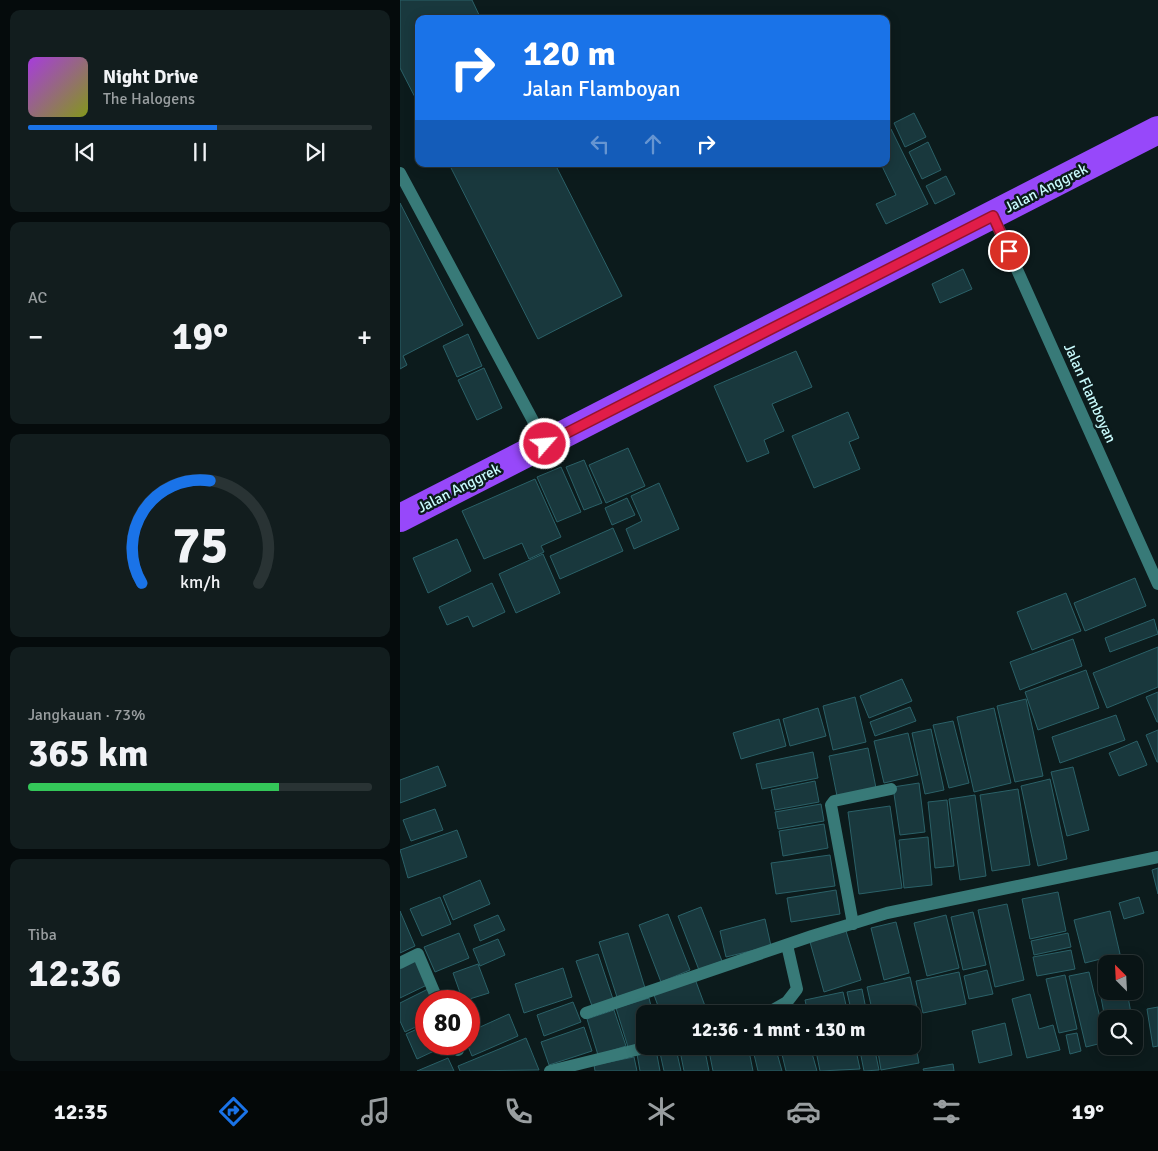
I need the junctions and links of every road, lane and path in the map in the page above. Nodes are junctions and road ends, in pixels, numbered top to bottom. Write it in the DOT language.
graph roads {
  1 [pos="1158,130"];
  2 [pos="400,173"];
  3 [pos="993,216"];
  4 [pos="545,444"];
  5 [pos="400,518"];
  6 [pos="1158,584"];
  7 [pos="891,789"];
  8 [pos="1158,857"];
  9 [pos="853,924"];
  10 [pos="787,945"];
  11 [pos="400,963"];
  12 [pos="433,990"];
  13 [pos="782,1005"];
  14 [pos="586,1013"];
  15 [pos="636,1050"];
  16 [pos="550,1071"];
  1 -- 3 [label="highway, Jalan Anggrek"];
  2 -- 4 [label="street"];
  3 -- 4 [label="highway, Jalan Anggrek"];
  3 -- 6 [label="street, Jalan Flamboyan"];
  4 -- 5 [label="highway, Jalan Anggrek"];
  7 -- 9 [label="street"];
  8 -- 9 [label="street"];
  9 -- 10 [label="street"];
  10 -- 13 [label="street"];
  10 -- 14 [label="street"];
  11 -- 12 [label="street"];
  15 -- 16 [label="street"];
}
